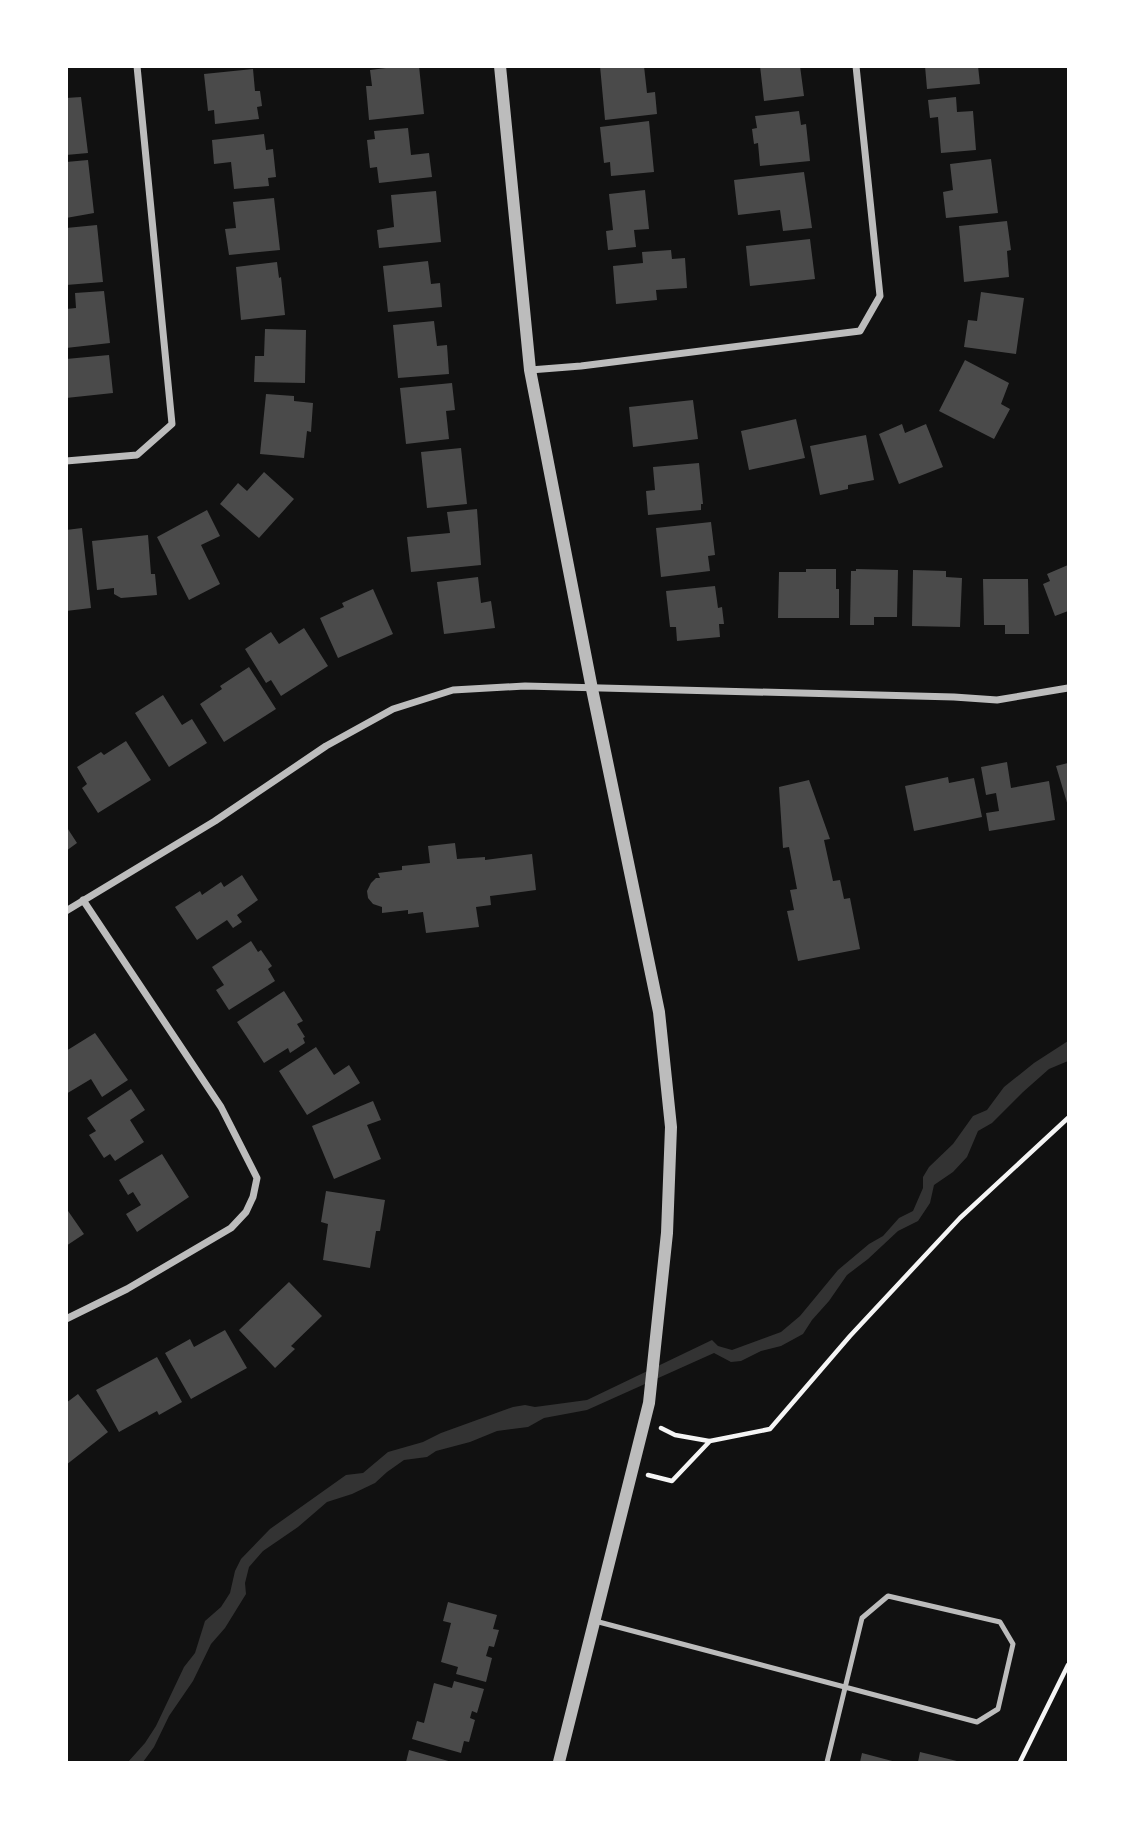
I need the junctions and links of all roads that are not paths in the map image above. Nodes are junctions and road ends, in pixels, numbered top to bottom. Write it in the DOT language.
graph roads {
  1 [pos="137,66"];
  2 [pos="500,66"];
  3 [pos="856,66"];
  4 [pos="530,370"];
  5 [pos="66,461"];
  6 [pos="1069,688"];
  7 [pos="592,689"];
  8 [pos="83,900"];
  9 [pos="66,911"];
  10 [pos="66,1319"];
  11 [pos="595,1621"];
  12 [pos="845,1686"];
  13 [pos="559,1762"];
  14 [pos="827,1762"];
  1 -- 5 [label="street"];
  2 -- 4 [label="street"];
  3 -- 4 [label="street"];
  4 -- 7 [label="street"];
  6 -- 7 [label="street"];
  7 -- 8 [label="street"];
  7 -- 11 [label="street"];
  8 -- 9 [label="street"];
  8 -- 10 [label="street"];
  11 -- 12 [label="lane"];
  11 -- 13 [label="street"];
  12 -- 12 [label="lane"];
  12 -- 14 [label="lane"];
}
